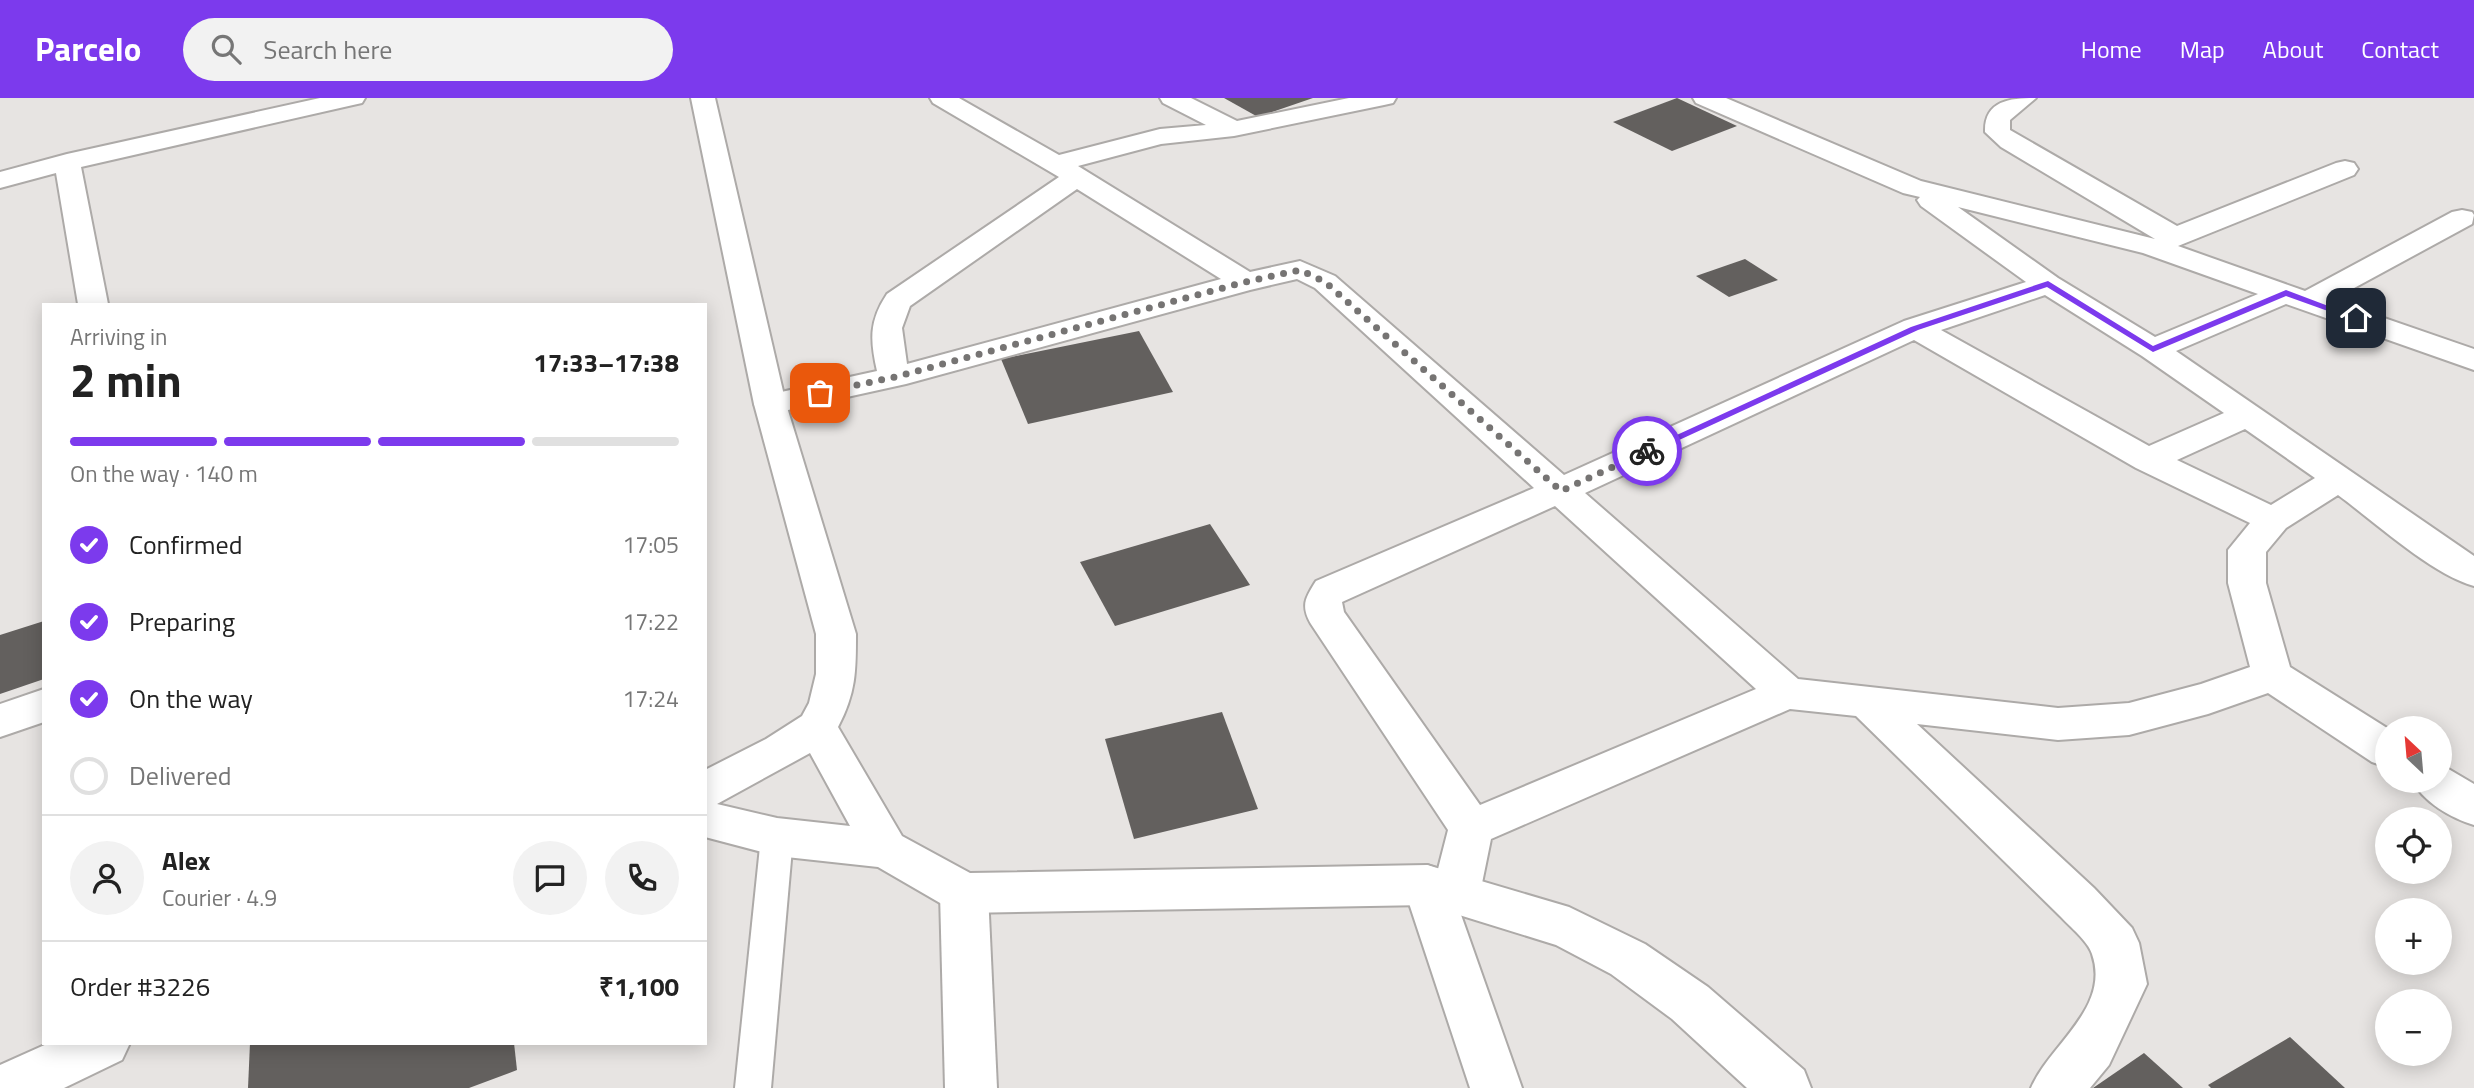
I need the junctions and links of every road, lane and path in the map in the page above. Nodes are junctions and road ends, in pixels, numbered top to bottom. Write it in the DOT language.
graph roads {
  1 [pos="353,98"];
  2 [pos="704,98"];
  3 [pos="942,98"];
  4 [pos="1172,98"];
  5 [pos="1705,98"];
  6 [pos="2024,98"];
  7 [pos="1376,99"];
  8 [pos="1234,129"];
  9 [pos="67,162"];
  10 [pos="2345,169"];
  11 [pos="1067,170"];
  12 [pos="0,180"];
  13 [pos="1912,187"];
  14 [pos="2462,218"];
  15 [pos="2164,242"];
  16 [pos="1245,282"];
  17 [pos="2048,284"];
  18 [pos="2297,297"];
  19 [pos="93,303"];
  20 [pos="1915,328"];
  21 [pos="2153,349"];
  22 [pos="2474,360"];
  23 [pos="895,377"];
  24 [pos="770,404"];
  25 [pos="2248,415"];
  26 [pos="2148,460"];
  27 [pos="2339,478"];
  28 [pos="1561,491"];
  29 [pos="2273,520"];
  30 [pos="2474,573"];
  31 [pos="2272,675"];
  32 [pos="1787,693"];
  33 [pos="1869,704"];
  34 [pos="42,706"];
  35 [pos="0,720"];
  36 [pos="817,727"];
  37 [pos="2375,742"];
  38 [pos="707,789"];
  39 [pos="2452,792"];
  40 [pos="2474,807"];
  41 [pos="707,820"];
  42 [pos="1471,828"];
  43 [pos="776,837"];
  44 [pos="886,849"];
  45 [pos="1442,889"];
  46 [pos="964,893"];
  47 [pos="100,1045"];
  48 [pos="8,1088"];
  49 [pos="753,1088"];
  50 [pos="971,1088"];
  51 [pos="1496,1088"];
  52 [pos="1785,1088"];
  53 [pos="2057,1088"];
  1 -- 9 [label="street"];
  2 -- 24 [label="street"];
  3 -- 11 [label="street"];
  4 -- 8 [label="street"];
  5 -- 13 [label="street"];
  6 -- 15 [label="street"];
  7 -- 8 [label="street"];
  8 -- 11 [label="street"];
  9 -- 12 [label="street"];
  9 -- 19 [label="street"];
  10 -- 15 [label="street"];
  11 -- 16 [label="street"];
  11 -- 23 [label="street"];
  13 -- 15 [label="street"];
  13 -- 17 [label="street"];
  14 -- 18 [label="street"];
  15 -- 18 [label="street"];
  16 -- 23 [label="street"];
  16 -- 28 [label="street"];
  17 -- 20 [label="street"];
  17 -- 21 [label="street"];
  18 -- 21 [label="street"];
  18 -- 22 [label="street"];
  20 -- 26 [label="street"];
  20 -- 28 [label="street"];
  21 -- 25 [label="street"];
  23 -- 24 [label="street"];
  24 -- 36 [label="street"];
  25 -- 26 [label="street"];
  25 -- 27 [label="street"];
  26 -- 29 [label="street"];
  27 -- 29 [label="street"];
  27 -- 30 [label="street"];
  28 -- 32 [label="street"];
  28 -- 42 [label="street"];
  29 -- 31 [label="street"];
  31 -- 33 [label="street"];
  31 -- 37 [label="street"];
  32 -- 33 [label="street"];
  32 -- 42 [label="street"];
  33 -- 53 [label="street"];
  34 -- 35 [label="street"];
  36 -- 38 [label="street"];
  36 -- 44 [label="street"];
  39 -- 40 [label="street"];
  41 -- 43 [label="street"];
  42 -- 45 [label="street"];
  43 -- 44 [label="street"];
  43 -- 49 [label="lane"];
  44 -- 46 [label="street"];
  45 -- 46 [label="street"];
  45 -- 51 [label="street"];
  45 -- 52 [label="street"];
  46 -- 50 [label="street"];
  47 -- 48 [label="street"];
}
